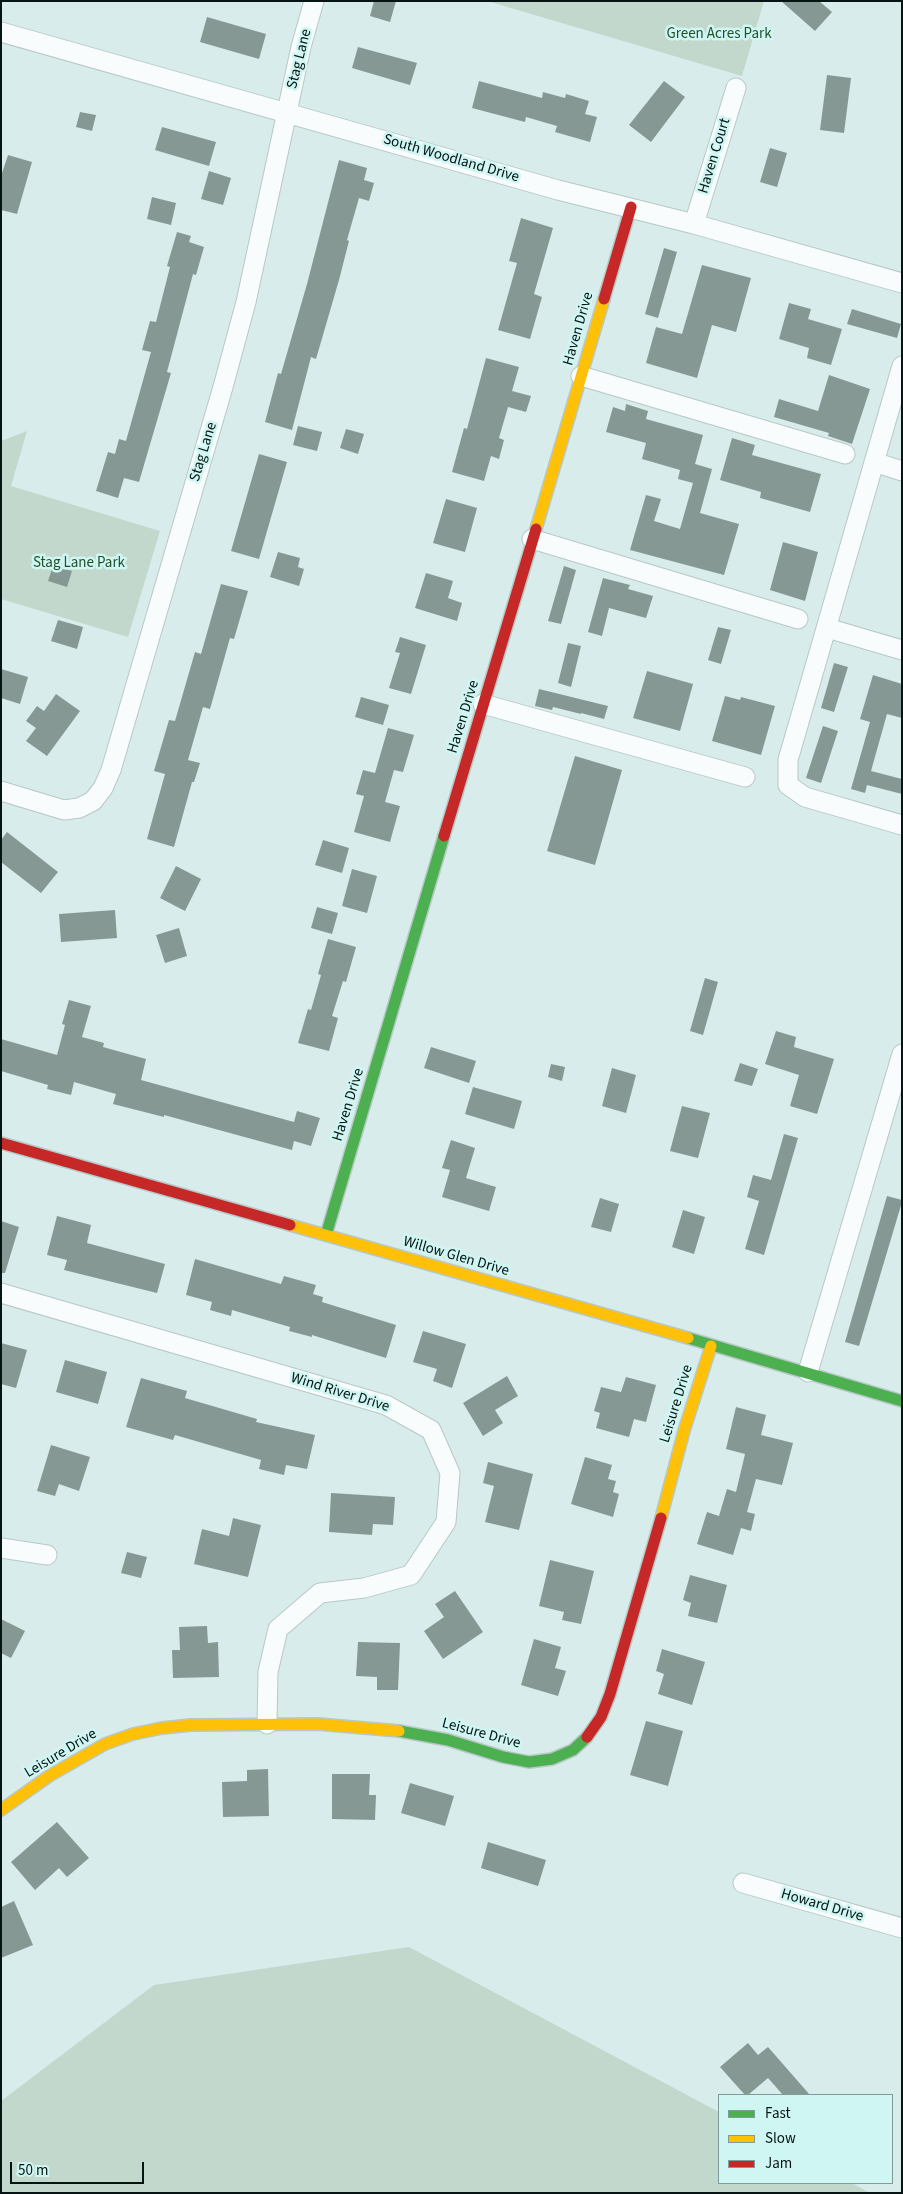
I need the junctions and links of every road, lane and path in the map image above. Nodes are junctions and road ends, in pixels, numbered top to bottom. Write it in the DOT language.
graph roads {
  1 [pos="314,1"];
  2 [pos="1,32"];
  3 [pos="736,88"];
  4 [pos="287,112"];
  5 [pos="631,207"];
  6 [pos="694,224"];
  7 [pos="902,283"];
  8 [pos="902,366"];
  9 [pos="581,376"];
  10 [pos="845,454"];
  11 [pos="874,462"];
  12 [pos="902,471"];
  13 [pos="532,539"];
  14 [pos="798,619"];
  15 [pos="827,628"];
  16 [pos="902,650"];
  17 [pos="484,704"];
  18 [pos="745,777"];
  19 [pos="1,791"];
  20 [pos="902,824"];
  21 [pos="902,1054"];
  22 [pos="1,1143"];
  23 [pos="326,1235"];
  24 [pos="1,1293"];
  25 [pos="711,1346"];
  26 [pos="808,1372"];
  27 [pos="902,1401"];
  28 [pos="1,1548"];
  29 [pos="48,1555"];
  30 [pos="267,1724"];
  31 [pos="1,1810"];
  32 [pos="743,1883"];
  33 [pos="902,1928"];
  1 -- 4 [label="street, Stag Lane"];
  2 -- 4 [label="street, South Woodland Drive"];
  3 -- 6 [label="street, Haven Court"];
  4 -- 5 [label="street, South Woodland Drive"];
  4 -- 19 [label="street, Stag Lane"];
  5 -- 6 [label="street, South Woodland Drive"];
  5 -- 9 [label="street, Haven Drive"];
  6 -- 7 [label="street, South Woodland Drive"];
  8 -- 11 [label="street"];
  9 -- 10 [label="street"];
  9 -- 13 [label="street, Haven Drive"];
  11 -- 12 [label="street"];
  11 -- 15 [label="street"];
  13 -- 14 [label="street"];
  13 -- 17 [label="street, Haven Drive"];
  15 -- 16 [label="street"];
  15 -- 20 [label="street"];
  17 -- 18 [label="street"];
  17 -- 23 [label="street, Haven Drive"];
  21 -- 26 [label="street"];
  22 -- 23 [label="street, Willow Glen Drive"];
  23 -- 25 [label="street, Willow Glen Drive"];
  24 -- 30 [label="street, Wind River Drive"];
  25 -- 26 [label="street, Willow Glen Drive"];
  25 -- 30 [label="street, Leisure Drive"];
  26 -- 27 [label="street, Willow Glen Drive"];
  28 -- 29 [label="street"];
  30 -- 31 [label="street, Leisure Drive"];
  32 -- 33 [label="street, Howard Drive"];
}
